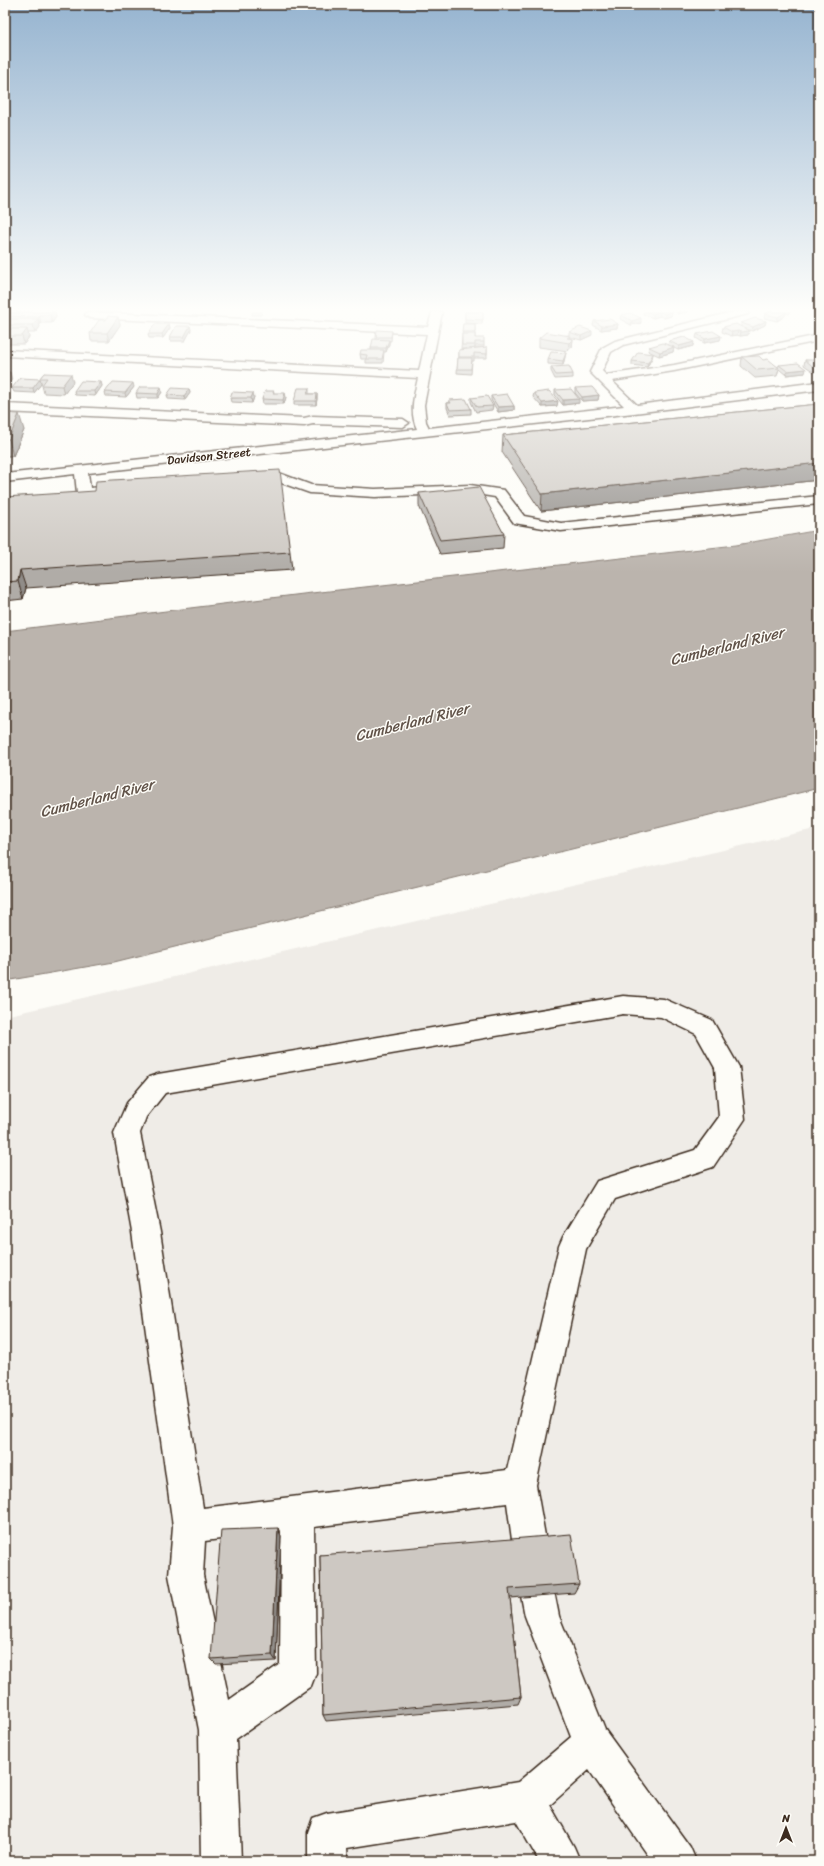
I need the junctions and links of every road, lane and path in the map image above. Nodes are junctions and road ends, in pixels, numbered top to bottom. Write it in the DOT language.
graph roads {
  1 [pos="419,399"];
  2 [pos="624,399"];
  3 [pos="714,399"];
  4 [pos="5,408"];
  5 [pos="634,409"];
  6 [pos="304,422"];
  7 [pos="423,427"];
  8 [pos="310,445"];
  9 [pos="241,452"];
  10 [pos="34,462"];
  11 [pos="81,470"];
  12 [pos="51,473"];
  13 [pos="279,477"];
  14 [pos="5,478"];
  15 [pos="240,480"];
  16 [pos="123,489"];
  17 [pos="819,500"];
  18 [pos="520,1485"];
  19 [pos="297,1513"];
  20 [pos="189,1526"];
  21 [pos="530,1547"];
  22 [pos="538,1596"];
  23 [pos="216,1730"];
  24 [pos="592,1743"];
  25 [pos="526,1800"];
  26 [pos="221,1861"];
  27 [pos="328,1861"];
  28 [pos="560,1861"];
  29 [pos="676,1861"];
  1 -- 7 [label="street"];
  2 -- 5 [label="street"];
  3 -- 5 [label="street, Davidson Street"];
  4 -- 6 [label="street, Davidson Street"];
  5 -- 7 [label="street, Davidson Street"];
  6 -- 7 [label="street, Davidson Street"];
  6 -- 8 [label="street"];
  7 -- 8 [label="street, Davidson Street"];
  8 -- 9 [label="street, Davidson Street"];
  9 -- 11 [label="street, Davidson Street"];
  9 -- 13 [label="street"];
  10 -- 12 [label="street"];
  11 -- 12 [label="street, Davidson Street"];
  11 -- 16 [label="street"];
  12 -- 14 [label="street, Davidson Street"];
  13 -- 15 [label="street"];
  13 -- 17 [label="street"];
  18 -- 19 [label="street"];
  18 -- 20 [label="street"];
  18 -- 21 [label="street"];
  19 -- 20 [label="street"];
  19 -- 23 [label="street"];
  20 -- 23 [label="street"];
  22 -- 24 [label="street"];
  23 -- 26 [label="street"];
  24 -- 25 [label="street"];
  24 -- 29 [label="street"];
  25 -- 27 [label="street"];
  25 -- 28 [label="street"];
}
